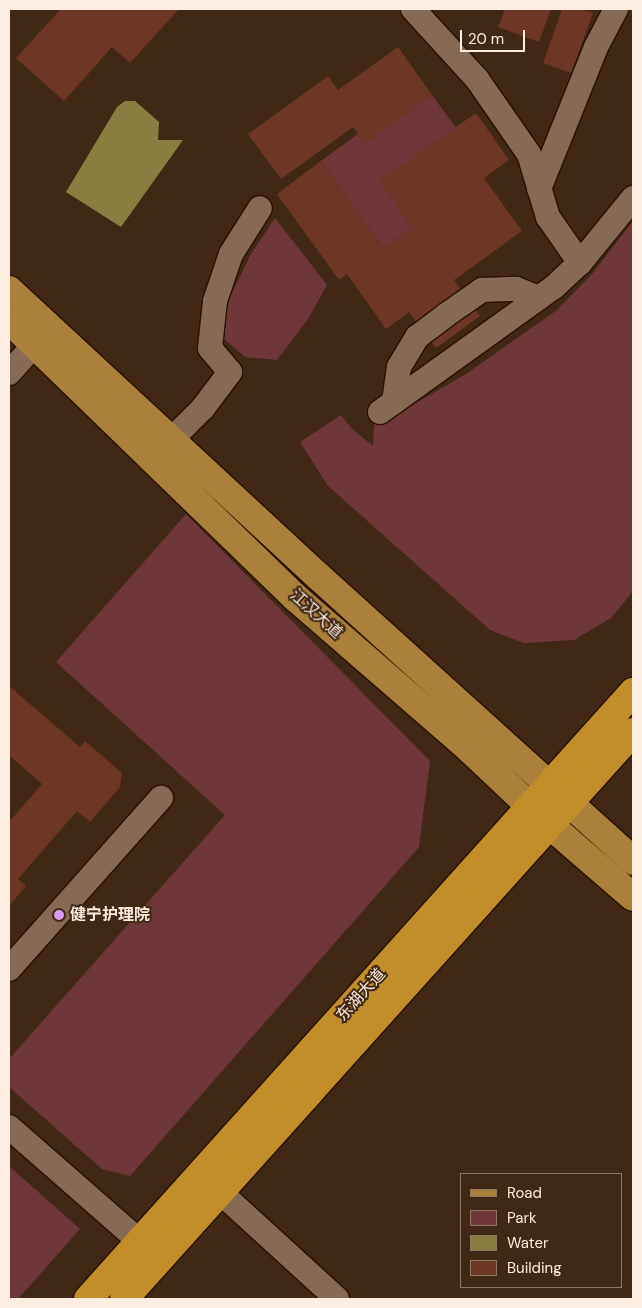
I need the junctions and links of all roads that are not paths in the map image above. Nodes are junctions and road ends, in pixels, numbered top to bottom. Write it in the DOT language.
graph roads {
  1 [pos="413,9"];
  2 [pos="615,9"];
  3 [pos="633,18"];
  4 [pos="539,189"];
  5 [pos="633,198"];
  6 [pos="260,208"];
  7 [pos="580,263"];
  8 [pos="9,290"];
  9 [pos="538,298"];
  10 [pos="9,320"];
  11 [pos="35,344"];
  12 [pos="9,372"];
  13 [pos="172,439"];
  14 [pos="633,692"];
  15 [pos="633,732"];
  16 [pos="560,795"];
  17 [pos="162,798"];
  18 [pos="531,806"];
  19 [pos="551,826"];
  20 [pos="633,861"];
  21 [pos="633,897"];
  22 [pos="9,969"];
  23 [pos="9,1127"];
  24 [pos="221,1193"];
  25 [pos="139,1242"];
  26 [pos="88,1299"];
  27 [pos="124,1299"];
  28 [pos="337,1299"];
  1 -- 4 [label="street"];
  2 -- 3 [label="street"];
  2 -- 4 [label="street"];
  4 -- 7 [label="street"];
  5 -- 7 [label="street"];
  6 -- 13 [label="street"];
  7 -- 9 [label="street"];
  8 -- 13 [label="main road, 江汉大道"];
  9 -- 9 [label="street"];
  10 -- 11 [label="main road, 江汉大道"];
  11 -- 12 [label="street"];
  11 -- 18 [label="main road, 江汉大道"];
  13 -- 16 [label="main road, 江汉大道"];
  14 -- 16 [label="highway, 东湖大道"];
  15 -- 16 [label="highway, 东湖大道"];
  16 -- 18 [label="highway, 东湖大道"];
  16 -- 19 [label="highway, 东湖大道"];
  16 -- 20 [label="main road, 江汉大道"];
  17 -- 22 [label="street"];
  18 -- 19 [label="main road, 江汉大道"];
  18 -- 25 [label="highway, 东湖大道"];
  19 -- 21 [label="main road, 江汉大道"];
  19 -- 24 [label="highway, 东湖大道"];
  23 -- 25 [label="street"];
  24 -- 27 [label="highway, 东湖大道"];
  24 -- 28 [label="street"];
  25 -- 26 [label="highway, 东湖大道"];
}
